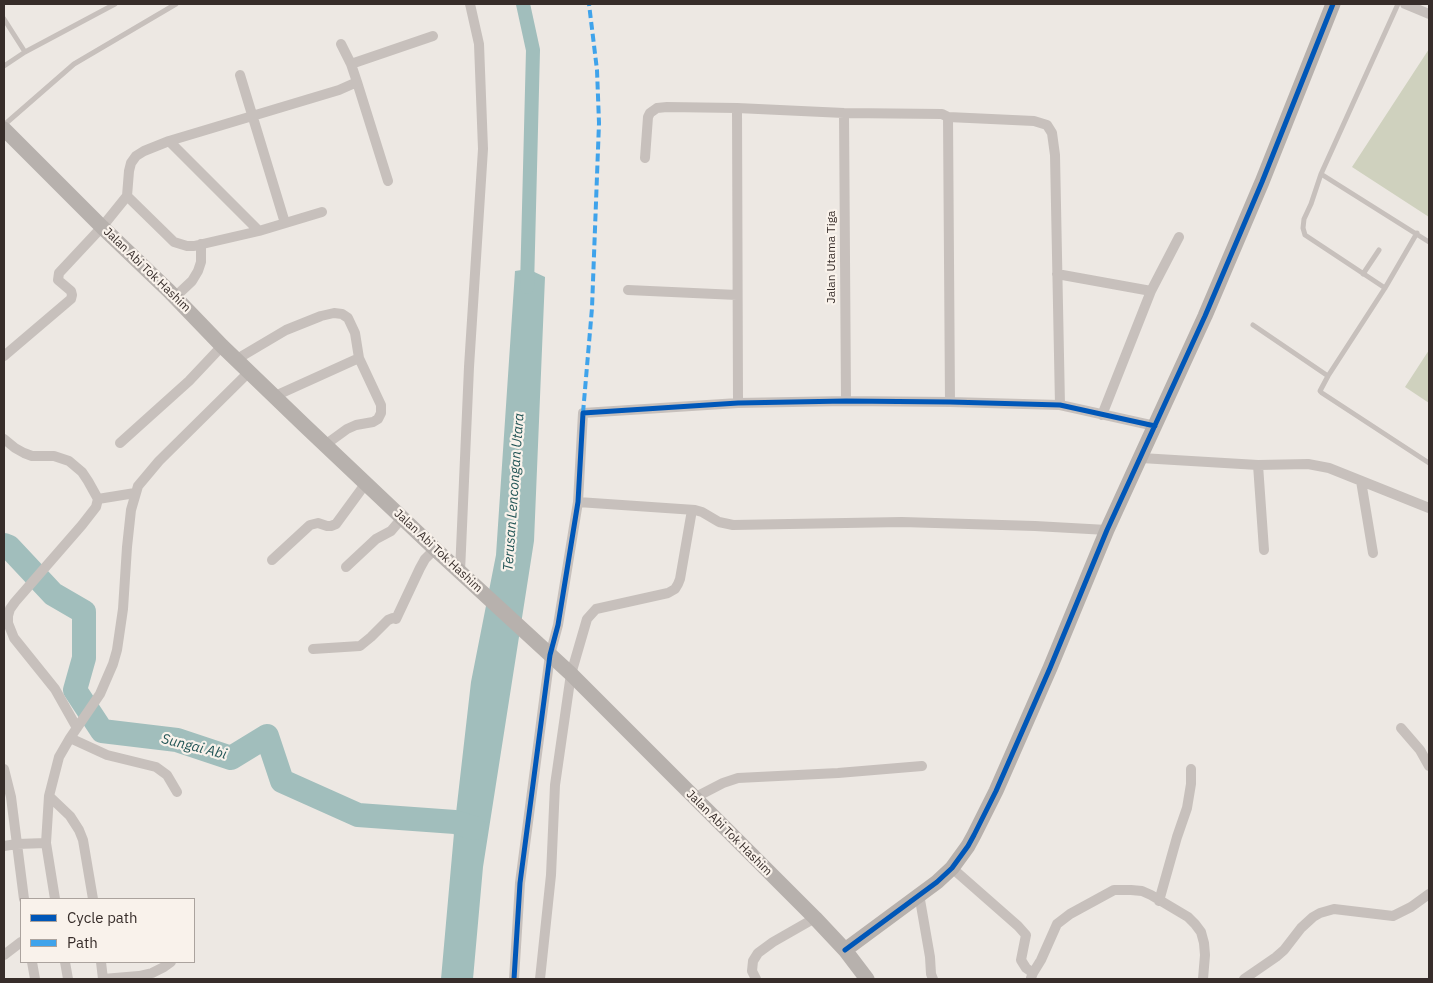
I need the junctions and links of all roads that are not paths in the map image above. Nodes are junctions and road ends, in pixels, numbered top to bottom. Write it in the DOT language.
graph roads {
  1 [pos="115,4"];
  2 [pos="176,4"];
  3 [pos="470,4"];
  4 [pos="1333,4"];
  5 [pos="1398,4"];
  6 [pos="1405,4"];
  7 [pos="1429,14"];
  8 [pos="4,19"];
  9 [pos="433,36"];
  10 [pos="341,44"];
  11 [pos="25,52"];
  12 [pos="351,64"];
  13 [pos="4,66"];
  14 [pos="240,75"];
  15 [pos="357,82"];
  16 [pos="737,108"];
  17 [pos="844,113"];
  18 [pos="252,115"];
  19 [pos="948,117"];
  20 [pos="4,127"];
  21 [pos="169,141"];
  22 [pos="645,158"];
  23 [pos="1321,174"];
  24 [pos="388,181"];
  25 [pos="127,196"];
  26 [pos="322,212"];
  27 [pos="285,223"];
  28 [pos="102,227"];
  29 [pos="259,231"];
  30 [pos="1417,233"];
  31 [pos="1179,237"];
  32 [pos="1429,242"];
  33 [pos="201,244"];
  34 [pos="1379,250"];
  35 [pos="1057,274"];
  36 [pos="1363,274"];
  37 [pos="1384,288"];
  38 [pos="628,290"];
  39 [pos="1151,291"];
  40 [pos="737,295"];
  41 [pos="175,297"];
  42 [pos="1253,325"];
  43 [pos="222,346"];
  44 [pos="4,356"];
  45 [pos="236,358"];
  46 [pos="359,358"];
  47 [pos="250,371"];
  48 [pos="1328,376"];
  49 [pos="275,396"];
  50 [pos="846,401"];
  51 [pos="950,402"];
  52 [pos="738,403"];
  53 [pos="1060,405"];
  54 [pos="1102,415"];
  55 [pos="1155,426"];
  56 [pos="4,439"];
  57 [pos="120,443"];
  58 [pos="325,445"];
  59 [pos="1141,458"];
  60 [pos="1429,463"];
  61 [pos="1258,465"];
  62 [pos="1361,482"];
  63 [pos="366,483"];
  64 [pos="135,493"];
  65 [pos="98,499"];
  66 [pos="578,502"];
  67 [pos="1429,508"];
  68 [pos="692,510"];
  69 [pos="402,518"];
  70 [pos="1107,530"];
  71 [pos="435,549"];
  72 [pos="1264,550"];
  73 [pos="1373,554"];
  74 [pos="272,560"];
  75 [pos="346,567"];
  76 [pos="460,572"];
  77 [pos="314,649"];
  78 [pos="550,656"];
  79 [pos="571,674"];
  80 [pos="77,728"];
  81 [pos="1401,728"];
  82 [pos="70,738"];
  83 [pos="922,766"];
  84 [pos="1429,766"];
  85 [pos="4,769"];
  86 [pos="1190,769"];
  87 [pos="177,792"];
  88 [pos="49,796"];
  89 [pos="694,798"];
  90 [pos="46,843"];
  91 [pos="17,844"];
  92 [pos="4,846"];
  93 [pos="952,868"];
  94 [pos="919,894"];
  95 [pos="1429,894"];
  96 [pos="24,898"];
  97 [pos="55,898"];
  98 [pos="93,898"];
  99 [pos="1159,900"];
  100 [pos="815,918"];
  101 [pos="20,943"];
  102 [pos="845,950"];
  103 [pos="4,955"];
  104 [pos="32,963"];
  105 [pos="65,963"];
  106 [pos="101,963"];
  107 [pos="170,963"];
  108 [pos="1032,976"];
  109 [pos="34,979"];
  110 [pos="68,979"];
  111 [pos="103,979"];
  112 [pos="514,979"];
  113 [pos="540,979"];
  114 [pos="756,979"];
  115 [pos="867,979"];
  116 [pos="933,979"];
  117 [pos="1202,979"];
  118 [pos="1244,979"];
  1 -- 11 [label="lane"];
  2 -- 20 [label="lane"];
  3 -- 76 [label="street"];
  4 -- 55 [label="main road"];
  5 -- 23 [label="lane"];
  6 -- 7 [label="street"];
  8 -- 11 [label="lane"];
  9 -- 12 [label="street"];
  10 -- 12 [label="street"];
  11 -- 13 [label="lane"];
  12 -- 15 [label="street"];
  14 -- 18 [label="street"];
  15 -- 18 [label="street"];
  15 -- 24 [label="street"];
  16 -- 17 [label="street"];
  16 -- 22 [label="street"];
  16 -- 40 [label="street"];
  17 -- 19 [label="street"];
  17 -- 50 [label="street, Jalan Utama Tiga"];
  18 -- 21 [label="street"];
  18 -- 27 [label="street"];
  19 -- 35 [label="street"];
  19 -- 51 [label="street"];
  20 -- 28 [label="main road, Jalan Abi Tok Hashim"];
  21 -- 25 [label="street"];
  21 -- 29 [label="street"];
  23 -- 30 [label="lane"];
  23 -- 36 [label="lane"];
  25 -- 28 [label="street"];
  25 -- 33 [label="street"];
  26 -- 27 [label="street"];
  27 -- 29 [label="street"];
  28 -- 41 [label="main road, Jalan Abi Tok Hashim"];
  28 -- 44 [label="street"];
  29 -- 33 [label="street"];
  30 -- 32 [label="lane"];
  30 -- 37 [label="lane"];
  31 -- 39 [label="street"];
  33 -- 41 [label="street"];
  34 -- 36 [label="lane"];
  35 -- 39 [label="street"];
  35 -- 53 [label="street"];
  36 -- 37 [label="lane"];
  37 -- 48 [label="lane"];
  38 -- 40 [label="street"];
  39 -- 54 [label="street"];
  40 -- 52 [label="street"];
  41 -- 43 [label="main road, Jalan Abi Tok Hashim"];
  42 -- 48 [label="lane"];
  43 -- 45 [label="main road, Jalan Abi Tok Hashim"];
  43 -- 57 [label="street"];
  45 -- 46 [label="street"];
  45 -- 47 [label="main road, Jalan Abi Tok Hashim"];
  46 -- 49 [label="street"];
  46 -- 58 [label="street"];
  47 -- 49 [label="main road, Jalan Abi Tok Hashim"];
  47 -- 64 [label="street"];
  48 -- 60 [label="lane"];
  49 -- 58 [label="main road, Jalan Abi Tok Hashim"];
  50 -- 51 [label="street"];
  50 -- 52 [label="street"];
  51 -- 53 [label="street"];
  52 -- 66 [label="street"];
  53 -- 54 [label="street"];
  54 -- 55 [label="street"];
  55 -- 59 [label="main road"];
  56 -- 65 [label="street"];
  58 -- 63 [label="main road, Jalan Abi Tok Hashim"];
  59 -- 61 [label="street"];
  59 -- 70 [label="main road"];
  61 -- 62 [label="street"];
  61 -- 72 [label="street"];
  62 -- 67 [label="street"];
  62 -- 73 [label="street"];
  63 -- 69 [label="main road, Jalan Abi Tok Hashim"];
  63 -- 74 [label="street"];
  64 -- 65 [label="street"];
  64 -- 80 [label="street"];
  65 -- 80 [label="street"];
  66 -- 68 [label="street"];
  66 -- 78 [label="street"];
  68 -- 70 [label="street"];
  68 -- 79 [label="street"];
  69 -- 71 [label="main road, Jalan Abi Tok Hashim"];
  69 -- 75 [label="street"];
  70 -- 93 [label="main road"];
  71 -- 76 [label="main road, Jalan Abi Tok Hashim"];
  71 -- 77 [label="street"];
  76 -- 78 [label="main road, Jalan Abi Tok Hashim"];
  78 -- 79 [label="main road, Jalan Abi Tok Hashim"];
  78 -- 112 [label="street"];
  79 -- 89 [label="main road, Jalan Abi Tok Hashim"];
  79 -- 113 [label="street"];
  80 -- 82 [label="street"];
  81 -- 84 [label="street"];
  82 -- 87 [label="street"];
  82 -- 88 [label="street"];
  83 -- 89 [label="street"];
  85 -- 91 [label="street"];
  86 -- 99 [label="street"];
  88 -- 90 [label="street"];
  88 -- 98 [label="street"];
  89 -- 100 [label="main road, Jalan Abi Tok Hashim"];
  90 -- 91 [label="street"];
  90 -- 97 [label="street"];
  91 -- 92 [label="street"];
  91 -- 96 [label="street"];
  93 -- 94 [label="main road"];
  93 -- 108 [label="street"];
  94 -- 102 [label="main road"];
  94 -- 116 [label="street"];
  95 -- 118 [label="street"];
  99 -- 108 [label="street"];
  99 -- 117 [label="street"];
  100 -- 102 [label="main road, Jalan Abi Tok Hashim"];
  100 -- 114 [label="street"];
  101 -- 103 [label="street"];
  102 -- 115 [label="main road, Jalan Abi Tok Hashim"];
  104 -- 109 [label="street"];
  105 -- 110 [label="street"];
  106 -- 111 [label="street"];
  107 -- 111 [label="street"];
}
